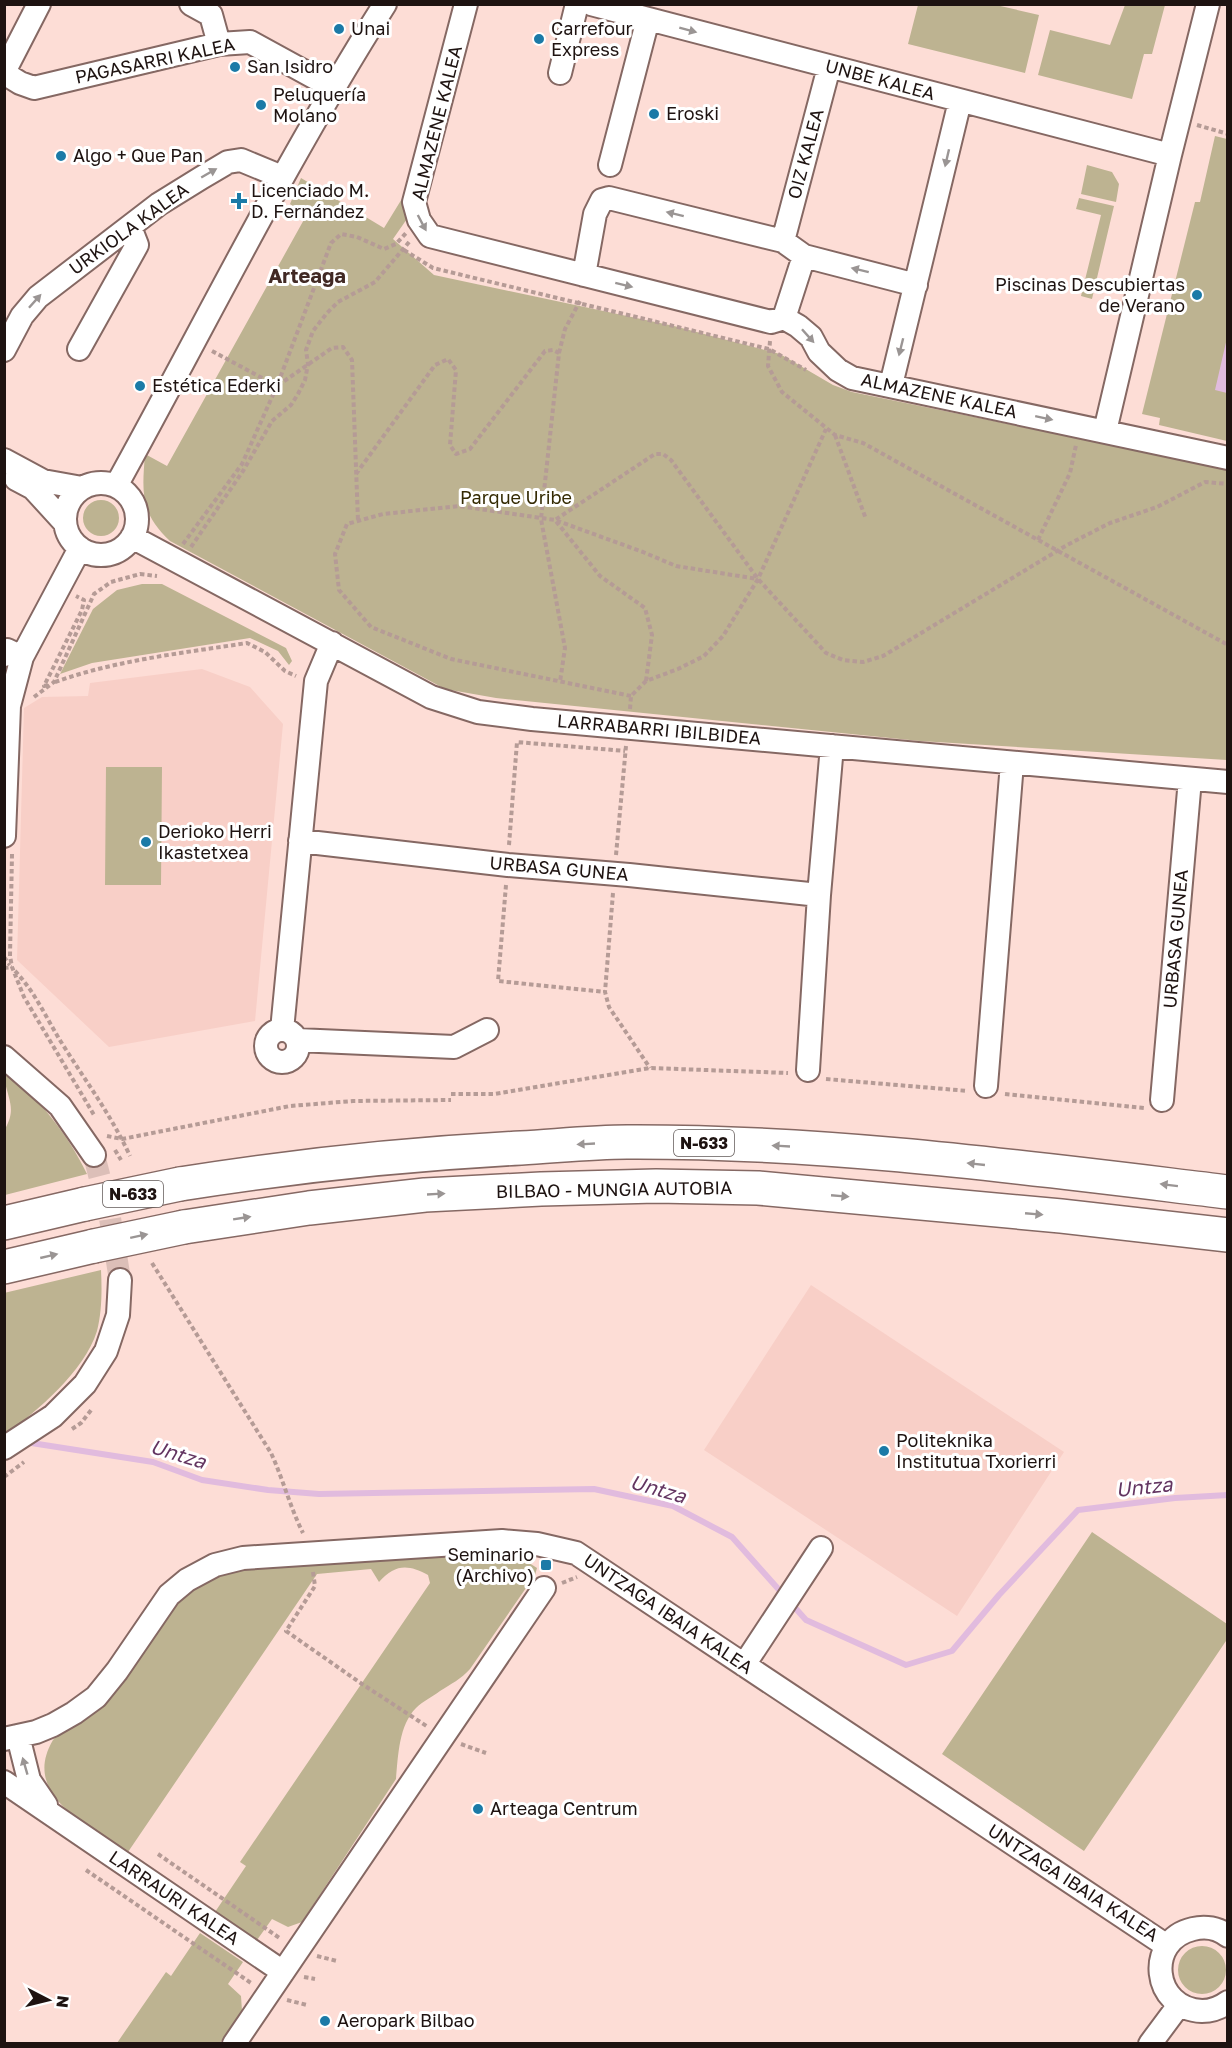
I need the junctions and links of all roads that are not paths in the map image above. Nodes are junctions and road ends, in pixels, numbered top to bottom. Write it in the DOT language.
graph roads {
  1 [pos="39,4"];
  2 [pos="191,4"];
  3 [pos="385,4"];
  4 [pos="466,4"];
  5 [pos="577,4"];
  6 [pos="591,4"];
  7 [pos="1208,4"];
  8 [pos="214,10"];
  9 [pos="642,13"];
  10 [pos="219,44"];
  11 [pos="830,67"];
  12 [pos="4,72"];
  13 [pos="560,73"];
  14 [pos="334,88"];
  15 [pos="960,101"];
  16 [pos="1170,155"];
  17 [pos="610,165"];
  18 [pos="282,177"];
  19 [pos="130,227"];
  20 [pos="783,241"];
  21 [pos="804,256"];
  22 [pos="584,275"];
  23 [pos="916,285"];
  24 [pos="777,320"];
  25 [pos="79,349"];
  26 [pos="4,351"];
  27 [pos="891,385"];
  28 [pos="1106,431"];
  29 [pos="1227,458"];
  30 [pos="4,460"];
  31 [pos="4,473"];
  32 [pos="116,486"];
  33 [pos="82,488"];
  34 [pos="65,522"];
  35 [pos="132,537"];
  36 [pos="80,549"];
  37 [pos="332,642"];
  38 [pos="13,656"];
  39 [pos="832,746"];
  40 [pos="1012,763"];
  41 [pos="1190,779"];
  42 [pos="1227,782"];
  43 [pos="300,841"];
  44 [pos="8,843"];
  45 [pos="819,895"];
  46 [pos="487,1030"];
  47 [pos="4,1057"];
  48 [pos="808,1070"];
  49 [pos="986,1086"];
  50 [pos="1162,1100"];
  51 [pos="101,1145"];
  52 [pos="1227,1192"];
  53 [pos="4,1223"];
  54 [pos="1227,1235"];
  55 [pos="4,1267"];
  56 [pos="120,1280"];
  57 [pos="4,1448"];
  58 [pos="821,1548"];
  59 [pos="544,1588"];
  60 [pos="744,1665"];
  61 [pos="11,1738"];
  62 [pos="4,1782"];
  63 [pos="66,1824"];
  64 [pos="1226,1932"];
  65 [pos="1167,1946"];
  66 [pos="283,1972"];
  67 [pos="1227,2002"];
  68 [pos="1179,2005"];
  69 [pos="234,2043"];
  70 [pos="1150,2043"];
  1 -- 12 [label="street"];
  2 -- 8 [label="street"];
  3 -- 14 [label="street"];
  4 -- 22 [label="street, ALMAZENE KALEA, one-way"];
  5 -- 13 [label="street"];
  6 -- 9 [label="street, UNBE KALEA"];
  7 -- 16 [label="street"];
  8 -- 10 [label="street"];
  9 -- 11 [label="street, UNBE KALEA, one-way"];
  9 -- 17 [label="street"];
  10 -- 12 [label="street, PAGASARRI KALEA"];
  10 -- 14 [label="street, PAGASARRI KALEA"];
  11 -- 15 [label="street, UNBE KALEA"];
  11 -- 20 [label="street, OIZ KALEA"];
  14 -- 18 [label="street"];
  15 -- 16 [label="street, UNBE KALEA"];
  15 -- 23 [label="street, one-way"];
  16 -- 28 [label="street"];
  19 -- 18 [label="street, URKIOLA KALEA, one-way"];
  18 -- 32 [label="street"];
  19 -- 25 [label="street"];
  26 -- 19 [label="street, URKIOLA KALEA, one-way"];
  20 -- 21 [label="street"];
  20 -- 22 [label="street, one-way"];
  23 -- 21 [label="street, one-way"];
  21 -- 24 [label="street"];
  22 -- 24 [label="street, ALMAZENE KALEA, one-way"];
  23 -- 27 [label="street, one-way"];
  24 -- 27 [label="street, ALMAZENE KALEA, one-way"];
  27 -- 28 [label="street, ALMAZENE KALEA, one-way"];
  28 -- 29 [label="street, ALMAZENE KALEA"];
  30 -- 33 [label="street"];
  31 -- 34 [label="street"];
  32 -- 33 [label="street"];
  32 -- 35 [label="street"];
  33 -- 34 [label="street"];
  34 -- 36 [label="street"];
  35 -- 36 [label="street"];
  35 -- 37 [label="street, LARRABARRI IBILBIDEA"];
  36 -- 38 [label="street"];
  37 -- 39 [label="street, LARRABARRI IBILBIDEA"];
  37 -- 43 [label="street"];
  38 -- 44 [label="street"];
  39 -- 40 [label="street, LARRABARRI IBILBIDEA"];
  39 -- 45 [label="street"];
  40 -- 41 [label="street, LARRABARRI IBILBIDEA"];
  40 -- 49 [label="street"];
  41 -- 42 [label="street, LARRABARRI IBILBIDEA"];
  41 -- 50 [label="street, URBASA GUNEA"];
  43 -- 45 [label="street, URBASA GUNEA"];
  43 -- 46 [label="street"];
  45 -- 48 [label="street"];
  47 -- 51 [label="street"];
  52 -- 53 [label="highway, N-633, one-way, bridge"];
  55 -- 54 [label="highway, BILBAO - MUNGIA AUTOBIA / N-633, one-way, bridge"];
  56 -- 57 [label="street"];
  58 -- 60 [label="street"];
  59 -- 66 [label="street"];
  60 -- 61 [label="street, UNTZAGA IBAIA KALEA"];
  60 -- 65 [label="street, UNTZAGA IBAIA KALEA"];
  63 -- 61 [label="street, one-way"];
  62 -- 63 [label="street"];
  63 -- 66 [label="street, LARRAURI KALEA"];
  64 -- 65 [label="street"];
  65 -- 68 [label="street"];
  66 -- 69 [label="street"];
  67 -- 68 [label="street"];
  68 -- 70 [label="street"];
}
